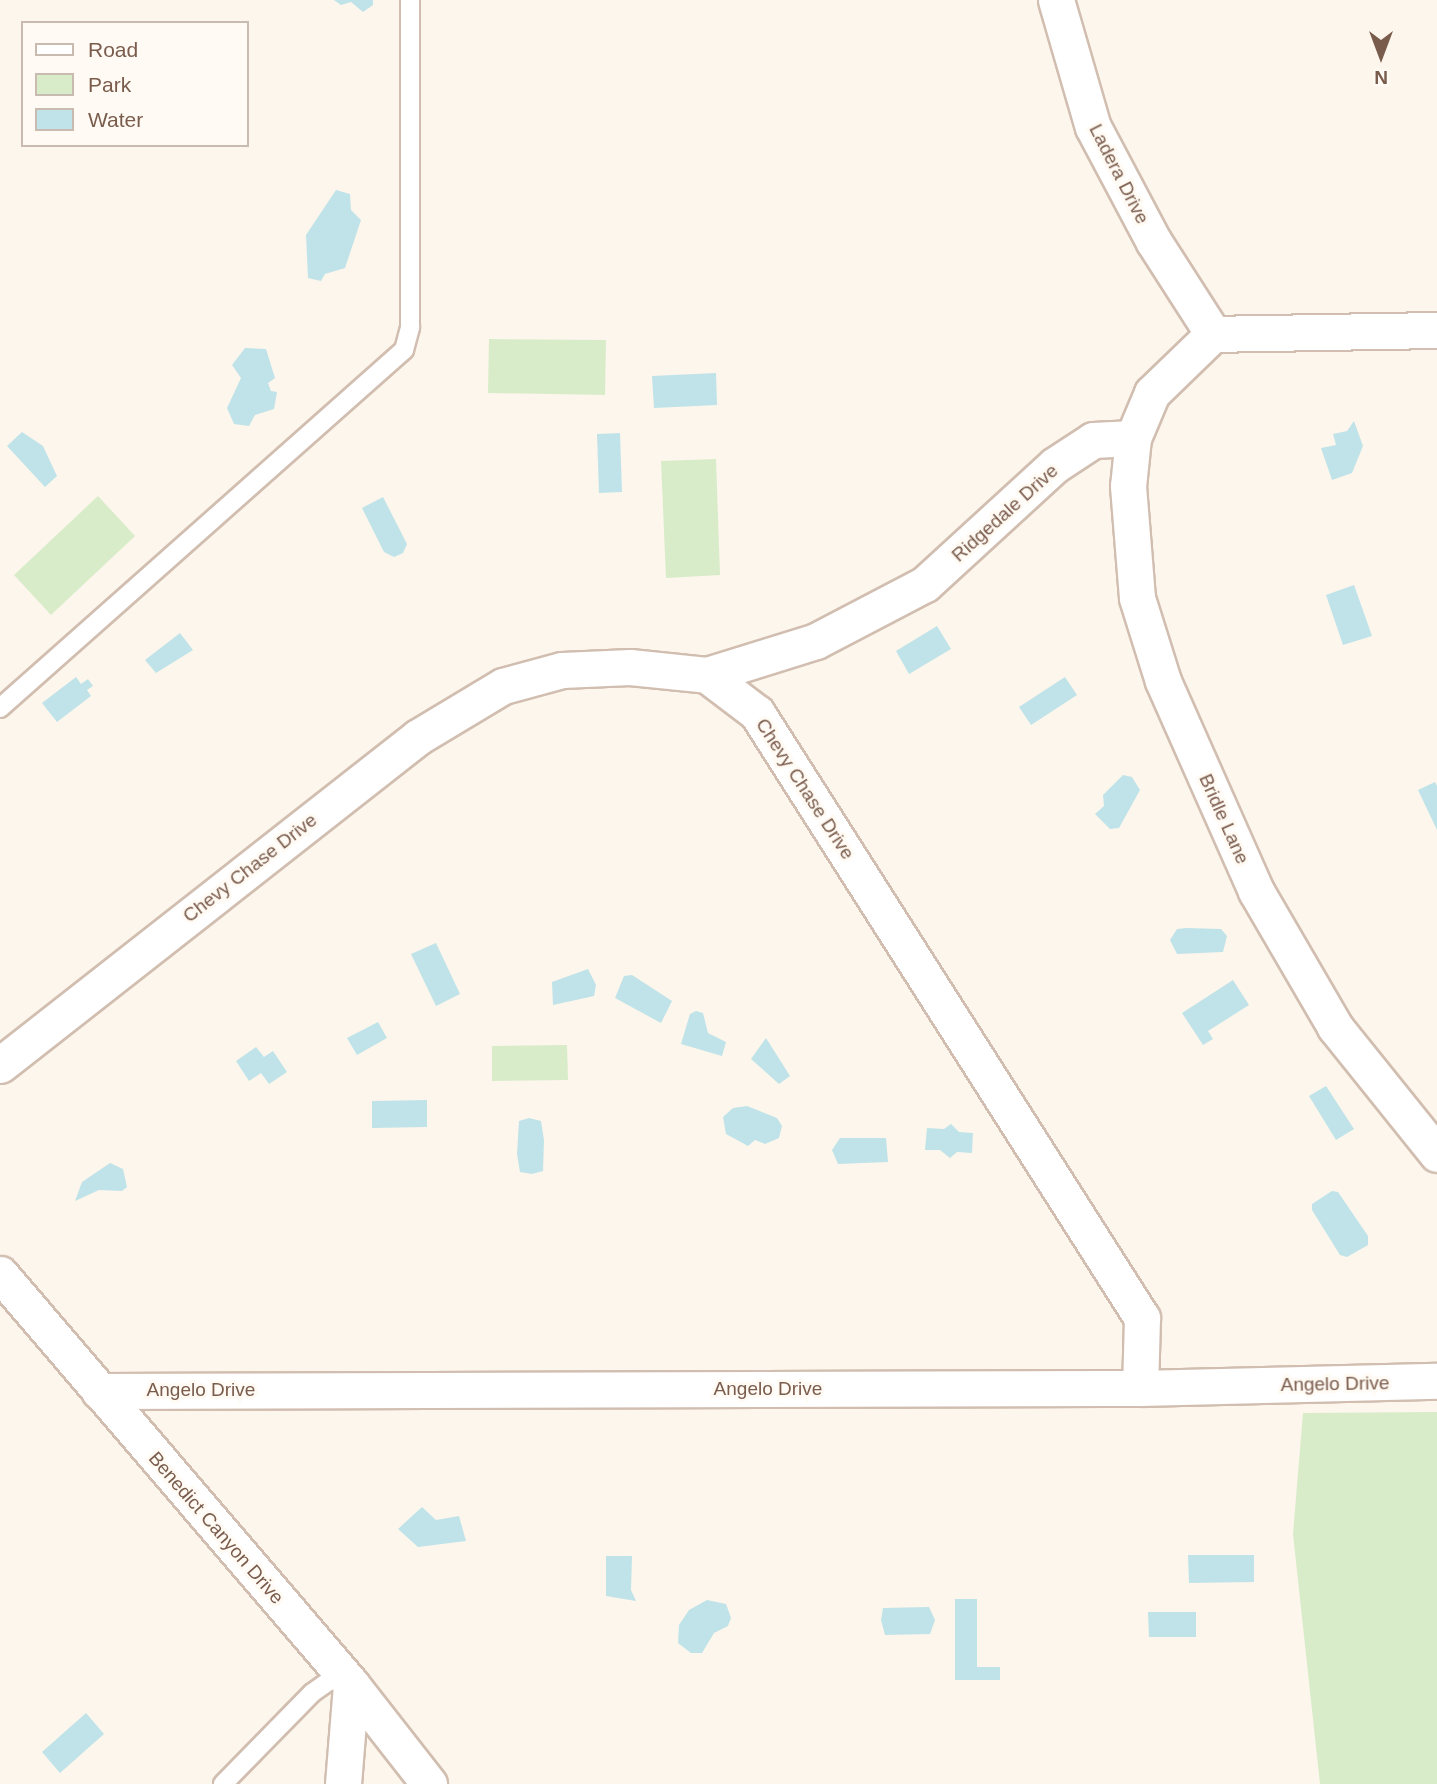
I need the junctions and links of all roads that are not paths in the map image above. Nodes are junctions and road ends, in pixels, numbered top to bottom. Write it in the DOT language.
graph roads {
  1 [pos="410,0"];
  2 [pos="1056,0"];
  3 [pos="1437,330"];
  4 [pos="1213,334"];
  5 [pos="1133,438"];
  6 [pos="707,675"];
  7 [pos="0,708"];
  8 [pos="0,1065"];
  9 [pos="1437,1154"];
  10 [pos="0,1274"];
  11 [pos="1437,1381"];
  12 [pos="1140,1388"];
  13 [pos="99,1391"];
  14 [pos="346,1678"];
  15 [pos="223,1784"];
  16 [pos="343,1784"];
  17 [pos="429,1784"];
  1 -- 7 [label="lane"];
  2 -- 4 [label="street, Ladera Drive"];
  3 -- 4 [label="street"];
  4 -- 5 [label="street"];
  5 -- 6 [label="street, Ridgedale Drive"];
  5 -- 9 [label="street, Bridle Lane"];
  6 -- 8 [label="street, Chevy Chase Drive"];
  6 -- 12 [label="street, Chevy Chase Drive"];
  10 -- 13 [label="street, Benedict Canyon Drive"];
  11 -- 12 [label="street, Angelo Drive"];
  12 -- 13 [label="street, Angelo Drive"];
  13 -- 14 [label="street, Benedict Canyon Drive"];
  14 -- 15 [label="lane"];
  14 -- 16 [label="street"];
  14 -- 17 [label="street, Benedict Canyon Drive"];
}
